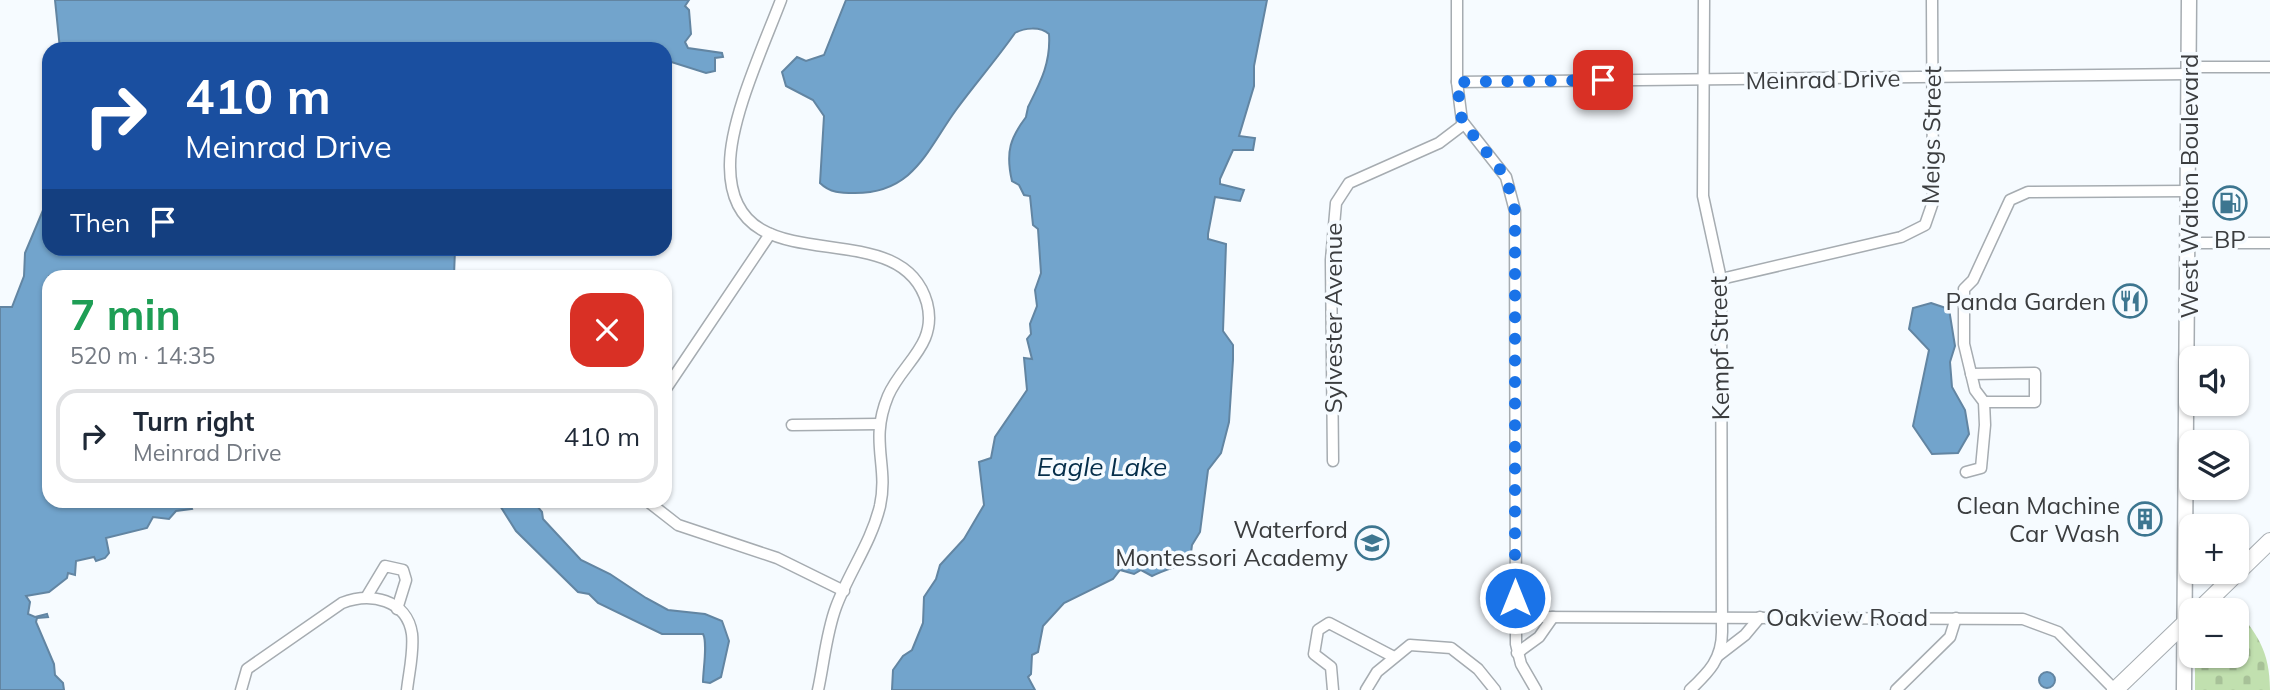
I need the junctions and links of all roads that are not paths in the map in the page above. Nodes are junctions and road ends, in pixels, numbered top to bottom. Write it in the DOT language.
graph roads {
  1 [pos="780,0"];
  2 [pos="1457,0"];
  3 [pos="1704,0"];
  4 [pos="1932,0"];
  5 [pos="2189,0"];
  6 [pos="2270,67"];
  7 [pos="2189,71"];
  8 [pos="1931,78"];
  9 [pos="1704,80"];
  10 [pos="1457,82"];
  11 [pos="1464,124"];
  12 [pos="2189,191"];
  13 [pos="770,234"];
  14 [pos="2188,243"];
  15 [pos="2270,243"];
  16 [pos="1721,279"];
  17 [pos="1971,374"];
  18 [pos="672,380"];
  19 [pos="1984,402"];
  20 [pos="879,424"];
  21 [pos="792,425"];
  22 [pos="1333,461"];
  23 [pos="1966,472"];
  24 [pos="656,508"];
  25 [pos="2270,541"];
  26 [pos="844,591"];
  27 [pos="367,596"];
  28 [pos="2188,598"];
  29 [pos="2211,598"];
  30 [pos="397,608"];
  31 [pos="1515,617"];
  32 [pos="1553,617"];
  33 [pos="1721,617"];
  34 [pos="1760,617"];
  35 [pos="1956,618"];
  36 [pos="2179,630"];
  37 [pos="1517,653"];
  38 [pos="1719,655"];
  39 [pos="1394,657"];
  40 [pos="2185,668"];
  41 [pos="241,690"];
  42 [pos="407,690"];
  43 [pos="818,690"];
  44 [pos="1333,690"];
  45 [pos="1366,690"];
  46 [pos="1495,690"];
  47 [pos="1536,690"];
  48 [pos="1690,690"];
  49 [pos="1896,690"];
  50 [pos="2115,690"];
  51 [pos="2184,690"];
  1 -- 13 [label="street"];
  2 -- 10 [label="street"];
  3 -- 9 [label="street, Kempf Street"];
  4 -- 8 [label="street, Meigs Street"];
  5 -- 7 [label="main road, West Walton Boulevard"];
  6 -- 7 [label="street, Meinrad Drive"];
  7 -- 8 [label="street, Meinrad Drive"];
  7 -- 12 [label="main road, West Walton Boulevard"];
  8 -- 9 [label="street, Meinrad Drive"];
  8 -- 16 [label="street, Meigs Street"];
  9 -- 10 [label="street, Meinrad Drive"];
  9 -- 16 [label="street, Kempf Street"];
  10 -- 11 [label="street"];
  11 -- 22 [label="street, Sylvester Avenue"];
  11 -- 31 [label="street"];
  12 -- 14 [label="main road, West Walton Boulevard"];
  12 -- 17 [label="street"];
  13 -- 18 [label="street"];
  13 -- 20 [label="street"];
  14 -- 15 [label="street"];
  14 -- 28 [label="main road, West Walton Boulevard"];
  16 -- 33 [label="street, Kempf Street"];
  17 -- 19 [label="street"];
  17 -- 19 [label="street"];
  19 -- 23 [label="street"];
  20 -- 21 [label="street"];
  20 -- 26 [label="street"];
  24 -- 26 [label="street"];
  25 -- 29 [label="main road"];
  26 -- 43 [label="street"];
  27 -- 30 [label="street"];
  27 -- 30 [label="street"];
  27 -- 41 [label="street"];
  30 -- 42 [label="street"];
  31 -- 32 [label="street, Oakview Road"];
  31 -- 37 [label="street"];
  32 -- 33 [label="street, Oakview Road"];
  32 -- 37 [label="street"];
  33 -- 34 [label="street, Oakview Road"];
  33 -- 38 [label="street, Kempf Street"];
  34 -- 35 [label="street, Oakview Road"];
  34 -- 38 [label="street"];
  35 -- 49 [label="street"];
  35 -- 50 [label="street, Oakview Road"];
  36 -- 50 [label="main road"];
  37 -- 47 [label="street"];
  38 -- 48 [label="street"];
  39 -- 44 [label="street"];
  39 -- 45 [label="street"];
  39 -- 46 [label="street"];
  40 -- 51 [label="main road, West Walton Boulevard"];
}
